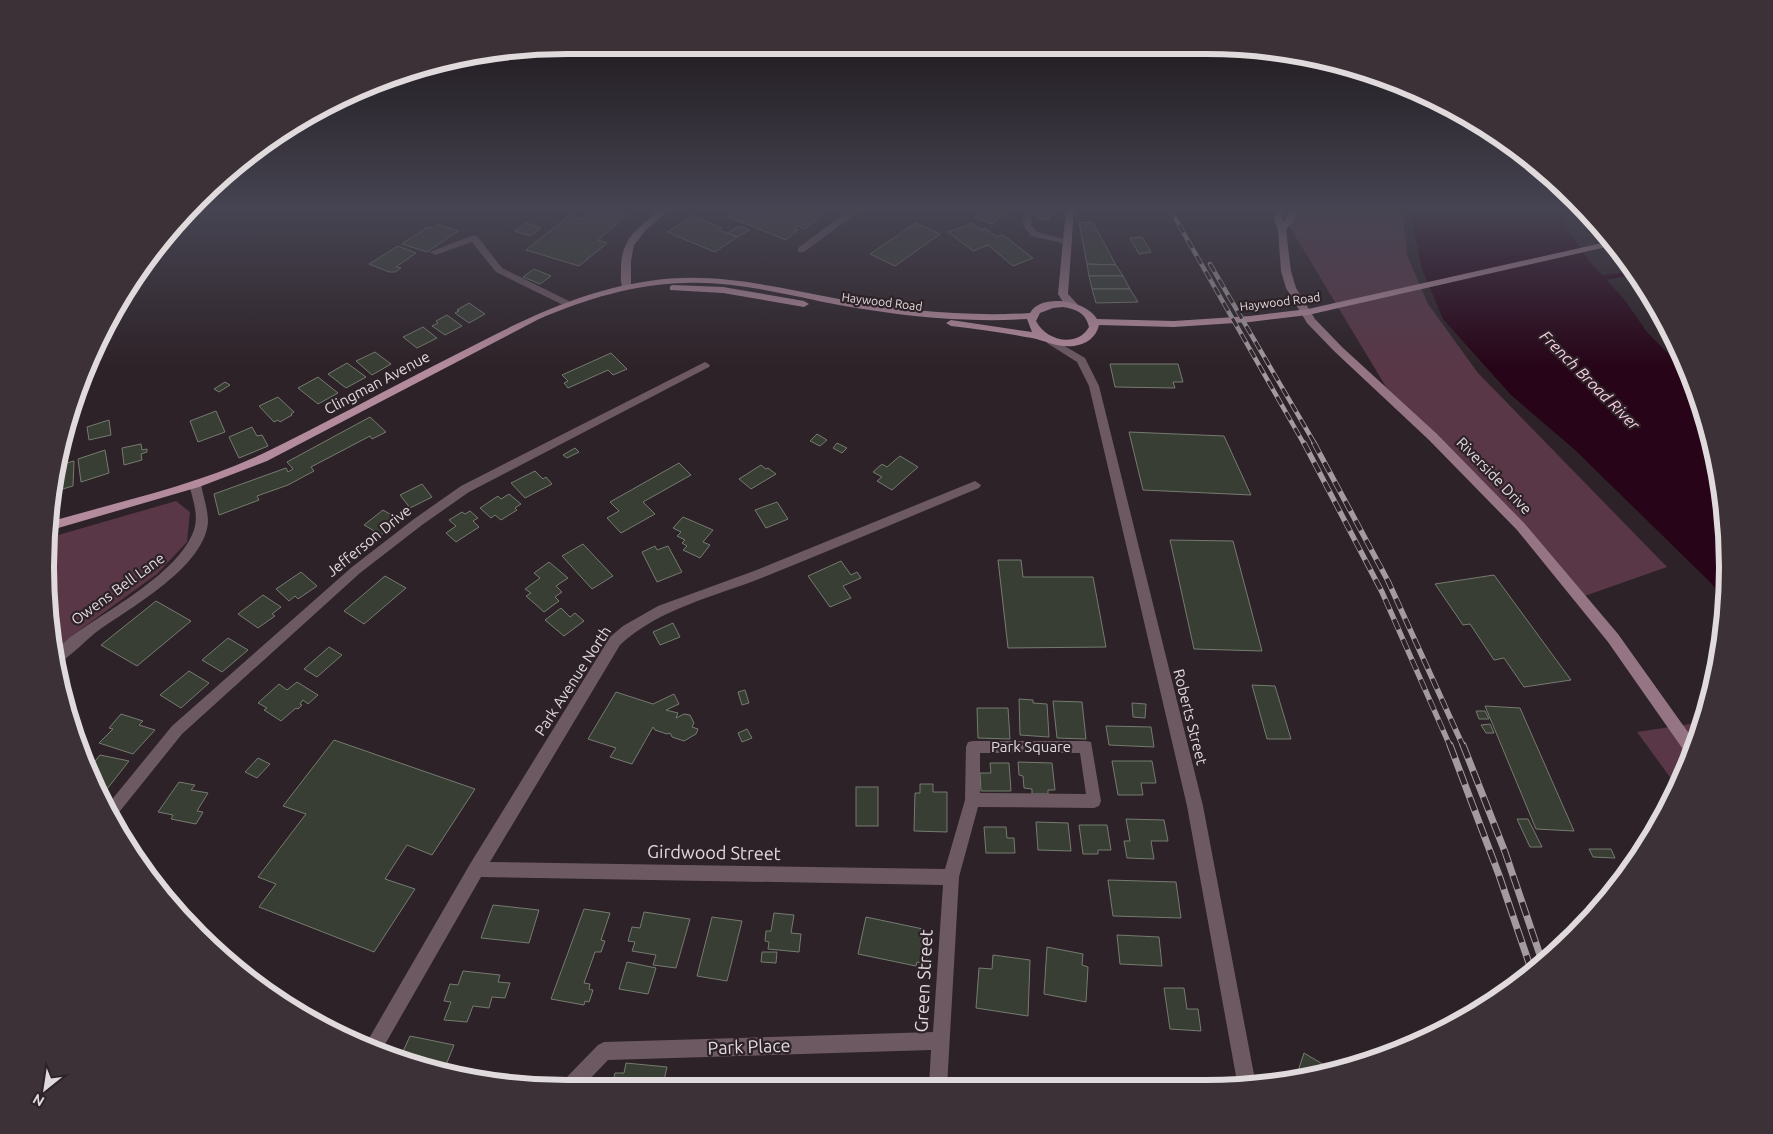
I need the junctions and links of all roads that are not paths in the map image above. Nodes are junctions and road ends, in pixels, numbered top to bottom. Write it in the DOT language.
graph roads {
  1 [pos="493,262"];
  2 [pos="626,262"];
  3 [pos="1066,262"];
  4 [pos="1285,262"];
  5 [pos="1527,262"];
  6 [pos="626,287"];
  7 [pos="1063,294"];
  8 [pos="566,304"];
  9 [pos="1050,305"];
  10 [pos="1075,307"];
  11 [pos="858,309"];
  12 [pos="1032,316"];
  13 [pos="1094,322"];
  14 [pos="1047,339"];
  15 [pos="1083,340"];
  16 [pos="1081,360"];
  17 [pos="705,365"];
  18 [pos="195,484"];
  19 [pos="975,485"];
  20 [pos="56,525"];
  21 [pos="62,654"];
  22 [pos="1688,743"];
  23 [pos="972,800"];
  24 [pos="115,808"];
  25 [pos="476,868"];
  26 [pos="951,877"];
  27 [pos="941,1041"];
  28 [pos="376,1043"];
  29 [pos="1245,1079"];
  30 [pos="576,1080"];
  31 [pos="938,1080"];
  1 -- 8 [label="street"];
  2 -- 6 [label="main road"];
  3 -- 7 [label="main road"];
  4 -- 22 [label="main road, Riverside Drive"];
  5 -- 13 [label="main road, Haywood Road"];
  6 -- 8 [label="main road, Clingman Avenue"];
  6 -- 11 [label="main road, Haywood Road"];
  7 -- 9 [label="main road"];
  7 -- 10 [label="main road"];
  8 -- 18 [label="main road, Clingman Avenue"];
  9 -- 10 [label="main road"];
  9 -- 12 [label="main road"];
  10 -- 13 [label="main road"];
  11 -- 12 [label="main road, Haywood Road"];
  11 -- 14 [label="main road, Haywood Road"];
  12 -- 14 [label="main road"];
  13 -- 15 [label="main road"];
  14 -- 15 [label="main road"];
  14 -- 16 [label="street"];
  15 -- 16 [label="street"];
  16 -- 29 [label="street, Roberts Street"];
  17 -- 24 [label="street, Jefferson Drive"];
  18 -- 20 [label="main road, Clingman Avenue"];
  18 -- 21 [label="street, Owens Bell Lane"];
  19 -- 25 [label="street, Park Avenue North"];
  23 -- 23 [label="street, Park Square"];
  23 -- 26 [label="street, Park Square"];
  25 -- 26 [label="street, Girdwood Street"];
  25 -- 28 [label="street, Park Avenue North"];
  26 -- 27 [label="street, Green Street"];
  27 -- 30 [label="street, Park Place"];
  27 -- 31 [label="street, Green Street"];
}
